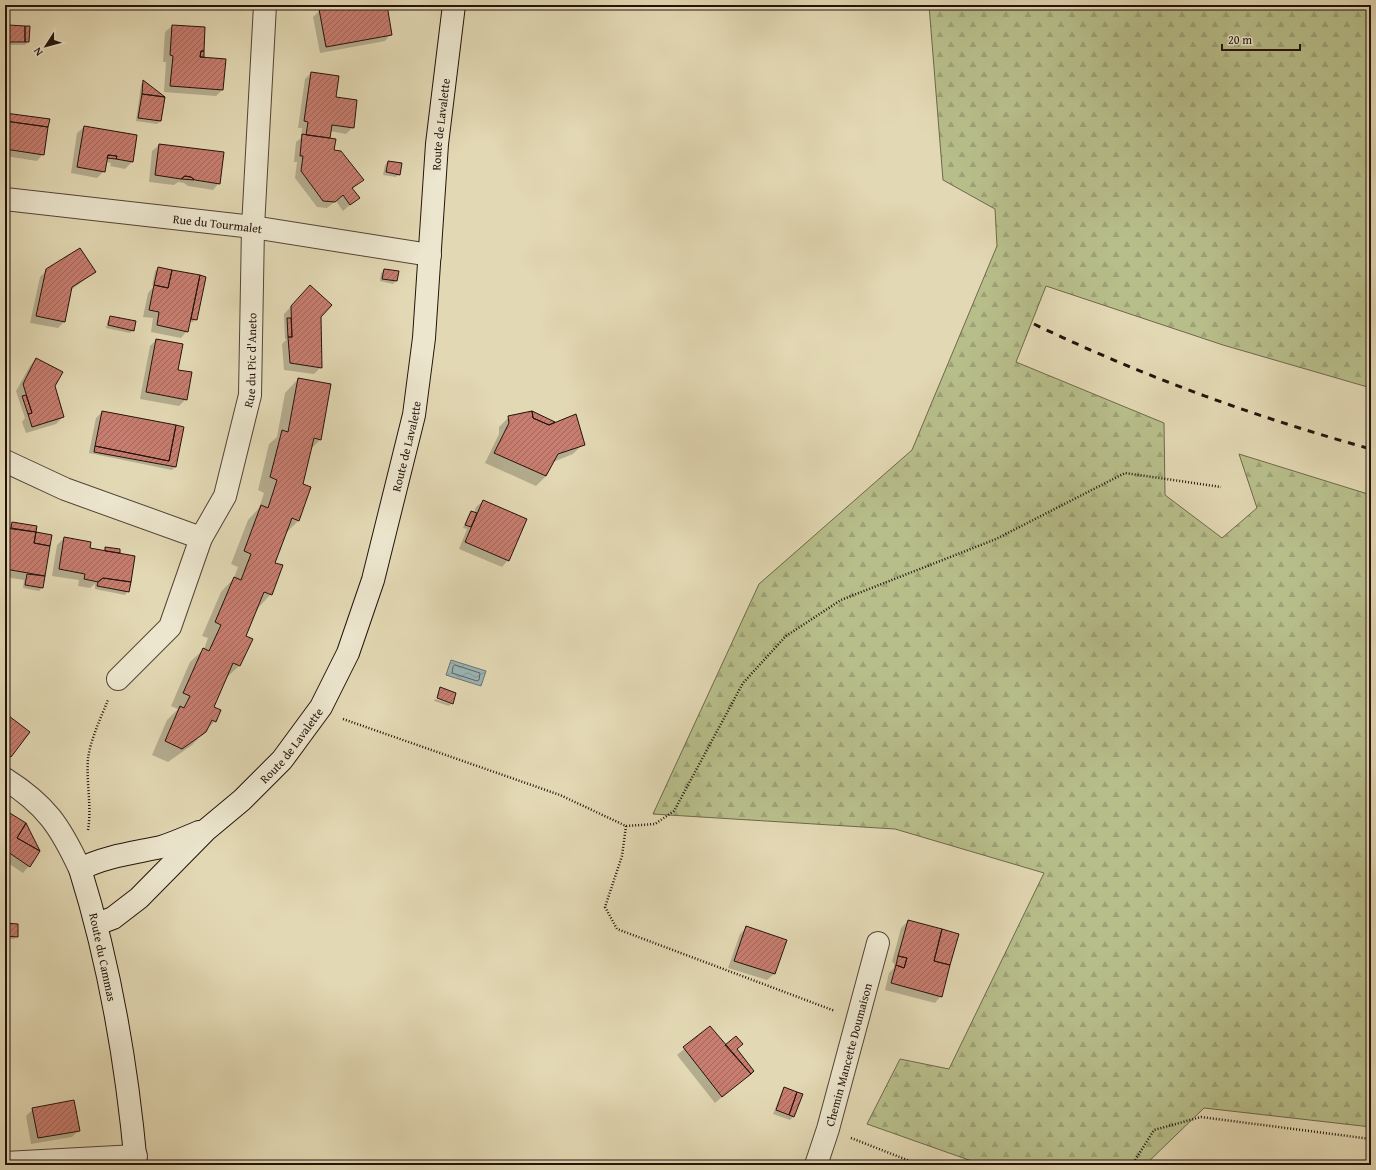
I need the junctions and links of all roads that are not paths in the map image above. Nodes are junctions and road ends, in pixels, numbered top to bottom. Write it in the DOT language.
graph roads {
  1 [pos="264,5"];
  2 [pos="454,5"];
  3 [pos="5,199"];
  4 [pos="253,227"];
  5 [pos="430,255"];
  6 [pos="5,461"];
  7 [pos="201,538"];
  8 [pos="118,679"];
  9 [pos="5,778"];
  10 [pos="206,830"];
  11 [pos="80,869"];
  12 [pos="97,924"];
  13 [pos="878,943"];
  14 [pos="136,1160"];
  15 [pos="5,1163"];
  16 [pos="816,1165"];
  1 -- 4 [label="street, Rue du Pic d'Aneto"];
  2 -- 5 [label="street, Route de Lavalette"];
  3 -- 4 [label="street, Rue du Tourmalet"];
  4 -- 5 [label="street, Rue du Tourmalet"];
  4 -- 7 [label="street, Rue du Pic d'Aneto"];
  5 -- 10 [label="street, Route de Lavalette"];
  6 -- 7 [label="street"];
  7 -- 8 [label="street, Rue du Pic d'Aneto"];
  9 -- 11 [label="street, Route du Cammas"];
  10 -- 11 [label="street, Route de Lavalette"];
  10 -- 12 [label="street, Route de Lavalette"];
  11 -- 12 [label="street, Route du Cammas"];
  12 -- 14 [label="street, Route du Cammas"];
  13 -- 16 [label="street, Chemin Mancette Doumaison"];
  14 -- 15 [label="street"];
}
